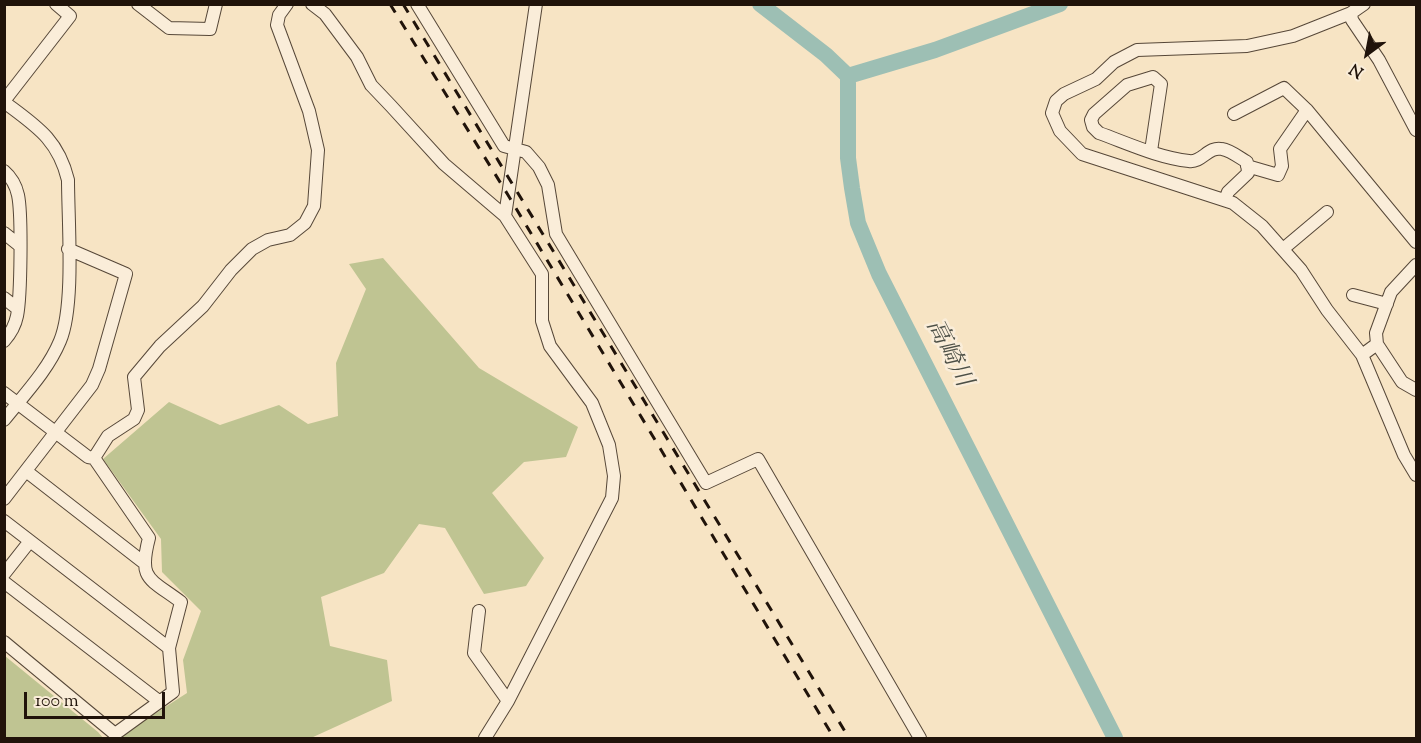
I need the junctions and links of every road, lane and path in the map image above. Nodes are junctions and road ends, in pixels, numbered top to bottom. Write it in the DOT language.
graph roads {
  1 [pos="56,4"];
  2 [pos="138,4"];
  3 [pos="216,4"];
  4 [pos="288,4"];
  5 [pos="312,4"];
  6 [pos="417,4"];
  7 [pos="536,4"];
  8 [pos="1364,4"];
  9 [pos="1351,13"];
  10 [pos="4,101"];
  11 [pos="1307,110"];
  12 [pos="1234,114"];
  13 [pos="1416,130"];
  14 [pos="514,151"];
  15 [pos="1151,151"];
  16 [pos="1247,166"];
  17 [pos="4,171"];
  18 [pos="1225,200"];
  19 [pos="1327,212"];
  20 [pos="505,216"];
  21 [pos="4,233"];
  22 [pos="1416,242"];
  23 [pos="20,245"];
  24 [pos="68,249"];
  25 [pos="1283,249"];
  26 [pos="1414,273"];
  27 [pos="1353,295"];
  28 [pos="4,298"];
  29 [pos="1386,303"];
  30 [pos="18,309"];
  31 [pos="4,341"];
  32 [pos="1377,344"];
  33 [pos="1362,355"];
  34 [pos="1416,390"];
  35 [pos="4,393"];
  36 [pos="17,403"];
  37 [pos="4,420"];
  38 [pos="56,433"];
  39 [pos="94,458"];
  40 [pos="26,471"];
  41 [pos="1416,475"];
  42 [pos="4,499"];
  43 [pos="4,521"];
  44 [pos="30,541"];
  45 [pos="143,562"];
  46 [pos="4,574"];
  47 [pos="4,582"];
  48 [pos="479,611"];
  49 [pos="4,642"];
  50 [pos="169,648"];
  51 [pos="508,701"];
  52 [pos="160,702"];
  53 [pos="485,738"];
  54 [pos="920,738"];
  1 -- 10 [label="street"];
  2 -- 3 [label="street"];
  4 -- 39 [label="street"];
  5 -- 20 [label="street"];
  6 -- 14 [label="street"];
  7 -- 14 [label="street"];
  8 -- 9 [label="street"];
  9 -- 13 [label="street"];
  9 -- 18 [label="street"];
  10 -- 24 [label="street"];
  11 -- 12 [label="street"];
  11 -- 16 [label="street"];
  11 -- 22 [label="street"];
  14 -- 20 [label="street"];
  14 -- 54 [label="street"];
  15 -- 15 [label="street"];
  15 -- 16 [label="street"];
  16 -- 18 [label="street"];
  17 -- 23 [label="street"];
  18 -- 25 [label="street"];
  19 -- 25 [label="street"];
  20 -- 51 [label="street"];
  21 -- 23 [label="street"];
  23 -- 30 [label="street"];
  24 -- 36 [label="street"];
  24 -- 38 [label="street"];
  25 -- 33 [label="street"];
  26 -- 29 [label="street"];
  27 -- 29 [label="street"];
  28 -- 30 [label="street"];
  29 -- 32 [label="street"];
  30 -- 31 [label="street"];
  32 -- 33 [label="street"];
  32 -- 34 [label="street"];
  33 -- 41 [label="street"];
  35 -- 36 [label="street"];
  36 -- 37 [label="street"];
  36 -- 38 [label="street"];
  38 -- 39 [label="street"];
  38 -- 40 [label="street"];
  39 -- 45 [label="street"];
  40 -- 42 [label="street"];
  40 -- 45 [label="street"];
  43 -- 44 [label="street"];
  44 -- 46 [label="street"];
  44 -- 50 [label="street"];
  45 -- 50 [label="street"];
  47 -- 52 [label="street"];
  48 -- 51 [label="street"];
  49 -- 52 [label="street"];
  50 -- 52 [label="street"];
  51 -- 53 [label="street"];
}
